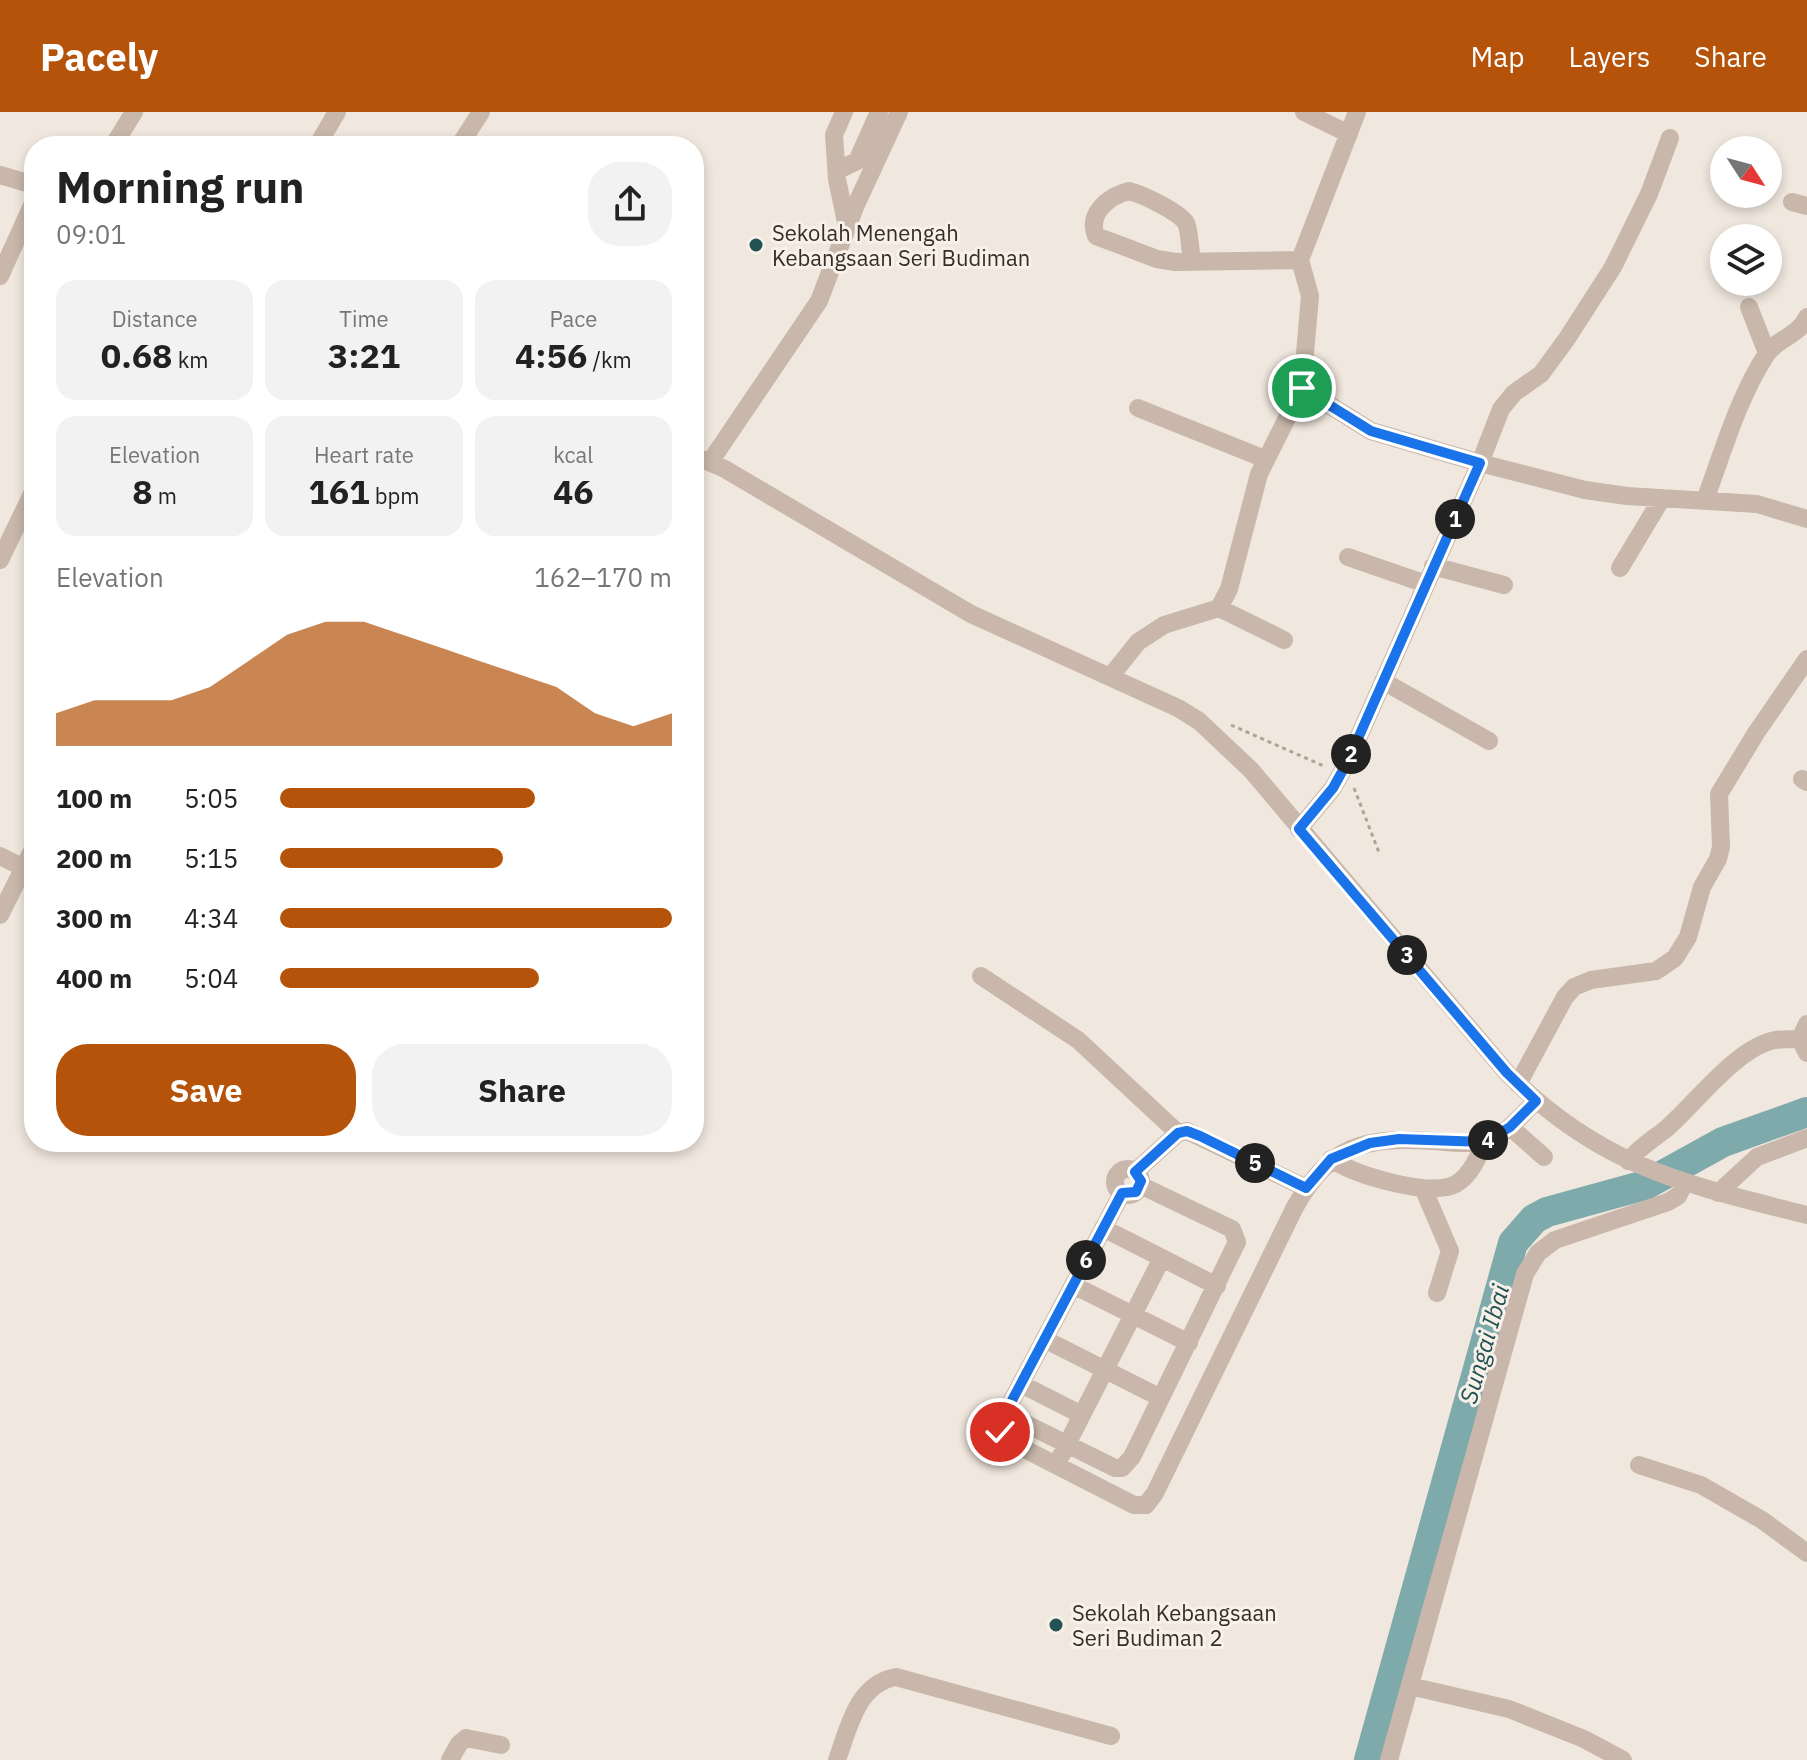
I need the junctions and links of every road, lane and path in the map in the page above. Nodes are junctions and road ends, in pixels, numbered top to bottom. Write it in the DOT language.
graph roads {
  1 [pos="134,112"];
  2 [pos="337,112"];
  3 [pos="481,112"];
  4 [pos="844,112"];
  5 [pos="879,112"];
  6 [pos="899,112"];
  7 [pos="1304,112"];
  8 [pos="1357,112"];
  9 [pos="1349,134"];
  10 [pos="119,136"];
  11 [pos="328,136"];
  12 [pos="465,136"];
  13 [pos="1670,138"];
  14 [pos="864,166"];
  15 [pos="838,170"];
  16 [pos="0,175"];
  17 [pos="24,182"];
  18 [pos="24,223"];
  19 [pos="847,227"];
  20 [pos="1300,260"];
  21 [pos="1193,261"];
  22 [pos="0,276"];
  23 [pos="1749,307"];
  24 [pos="1807,317"];
  25 [pos="1767,353"];
  26 [pos="1302,388"];
  27 [pos="1138,408"];
  28 [pos="704,456"];
  29 [pos="1265,459"];
  30 [pos="704,460"];
  31 [pos="1480,463"];
  32 [pos="1662,498"];
  33 [pos="1705,500"];
  34 [pos="24,511"];
  35 [pos="1807,519"];
  36 [pos="1348,557"];
  37 [pos="0,560"];
  38 [pos="1433,566"];
  39 [pos="1620,568"];
  40 [pos="1426,584"];
  41 [pos="1504,585"];
  42 [pos="1219,608"];
  43 [pos="1284,640"];
  44 [pos="1807,659"];
  45 [pos="1110,677"];
  46 [pos="1383,681"];
  47 [pos="1229,724"];
  48 [pos="1489,741"];
  49 [pos="1341,774"];
  50 [pos="1299,829"];
  51 [pos="1380,855"];
  52 [pos="0,856"];
  53 [pos="24,868"];
  54 [pos="0,915"];
  55 [pos="981,976"];
  56 [pos="1805,1039"];
  57 [pos="1518,1084"];
  58 [pos="1536,1101"];
  59 [pos="1510,1127"];
  60 [pos="1178,1133"];
  61 [pos="1807,1138"];
  62 [pos="1485,1142"];
  63 [pos="1544,1157"];
  64 [pos="1331,1159"];
  65 [pos="1628,1161"];
  66 [pos="1138,1178"];
  67 [pos="1684,1184"];
  68 [pos="1306,1188"];
  69 [pos="1423,1188"];
  70 [pos="1718,1193"];
  71 [pos="1807,1215"];
  72 [pos="1103,1228"];
  73 [pos="1162,1258"];
  74 [pos="1073,1285"];
  75 [pos="1217,1286"];
  76 [pos="1437,1293"];
  77 [pos="1133,1315"];
  78 [pos="1046,1340"];
  79 [pos="1189,1343"];
  80 [pos="1105,1370"];
  81 [pos="1021,1384"];
  82 [pos="1161,1398"];
  83 [pos="1006,1414"];
  84 [pos="1082,1415"];
  85 [pos="1067,1445"];
  86 [pos="1639,1465"];
  87 [pos="1056,1466"];
  88 [pos="1807,1553"];
  89 [pos="1410,1686"];
  90 [pos="1111,1736"];
  91 [pos="501,1745"];
  92 [pos="450,1760"];
  93 [pos="837,1760"];
  94 [pos="1389,1760"];
  95 [pos="1623,1760"];
  1 -- 10 [label="street"];
  2 -- 11 [label="street"];
  3 -- 12 [label="street"];
  4 -- 15 [label="street"];
  5 -- 14 [label="street"];
  6 -- 14 [label="street"];
  7 -- 9 [label="street"];
  8 -- 9 [label="street"];
  9 -- 20 [label="street"];
  13 -- 31 [label="street"];
  14 -- 15 [label="street"];
  14 -- 19 [label="street"];
  15 -- 19 [label="street"];
  16 -- 17 [label="street"];
  18 -- 22 [label="street"];
  19 -- 28 [label="street"];
  20 -- 21 [label="street"];
  20 -- 26 [label="street"];
  21 -- 21 [label="street"];
  23 -- 25 [label="street"];
  24 -- 25 [label="street"];
  25 -- 33 [label="street"];
  26 -- 29 [label="street"];
  26 -- 31 [label="street"];
  27 -- 29 [label="street"];
  29 -- 42 [label="street"];
  30 -- 45 [label="street"];
  31 -- 32 [label="street"];
  31 -- 38 [label="street"];
  32 -- 33 [label="street"];
  32 -- 39 [label="street"];
  33 -- 35 [label="street"];
  34 -- 37 [label="street"];
  36 -- 40 [label="street"];
  38 -- 40 [label="street"];
  38 -- 41 [label="street"];
  40 -- 46 [label="street"];
  42 -- 43 [label="street"];
  42 -- 45 [label="street"];
  44 -- 57 [label="street"];
  45 -- 50 [label="street"];
  46 -- 48 [label="street"];
  46 -- 49 [label="street"];
  47 -- 49 [label="path"];
  49 -- 50 [label="street"];
  49 -- 51 [label="path"];
  50 -- 57 [label="street"];
  52 -- 53 [label="street"];
  53 -- 54 [label="street"];
  55 -- 60 [label="street"];
  56 -- 65 [label="street"];
  57 -- 58 [label="street"];
  58 -- 59 [label="street"];
  58 -- 65 [label="street"];
  59 -- 62 [label="street"];
  59 -- 63 [label="street"];
  60 -- 66 [label="street"];
  60 -- 68 [label="street"];
  61 -- 70 [label="street"];
  62 -- 64 [label="street"];
  62 -- 69 [label="street"];
  64 -- 68 [label="street"];
  64 -- 69 [label="street"];
  65 -- 67 [label="street"];
  66 -- 72 [label="street"];
  66 -- 75 [label="street"];
  67 -- 70 [label="street"];
  67 -- 89 [label="street"];
  68 -- 87 [label="street"];
  69 -- 76 [label="street"];
  70 -- 71 [label="street"];
  72 -- 73 [label="street"];
  72 -- 74 [label="street"];
  73 -- 75 [label="street"];
  73 -- 77 [label="street"];
  74 -- 77 [label="street"];
  74 -- 78 [label="street"];
  75 -- 79 [label="street"];
  77 -- 79 [label="street"];
  77 -- 80 [label="street"];
  78 -- 80 [label="street"];
  78 -- 81 [label="street"];
  79 -- 82 [label="street"];
  80 -- 82 [label="street"];
  80 -- 84 [label="street"];
  81 -- 83 [label="street"];
  81 -- 84 [label="street"];
  82 -- 85 [label="street"];
  83 -- 85 [label="street"];
  83 -- 87 [label="street"];
  84 -- 85 [label="street"];
  85 -- 87 [label="street"];
  86 -- 88 [label="street"];
  89 -- 94 [label="street"];
  89 -- 95 [label="street"];
  90 -- 93 [label="street"];
  91 -- 92 [label="street"];
}
